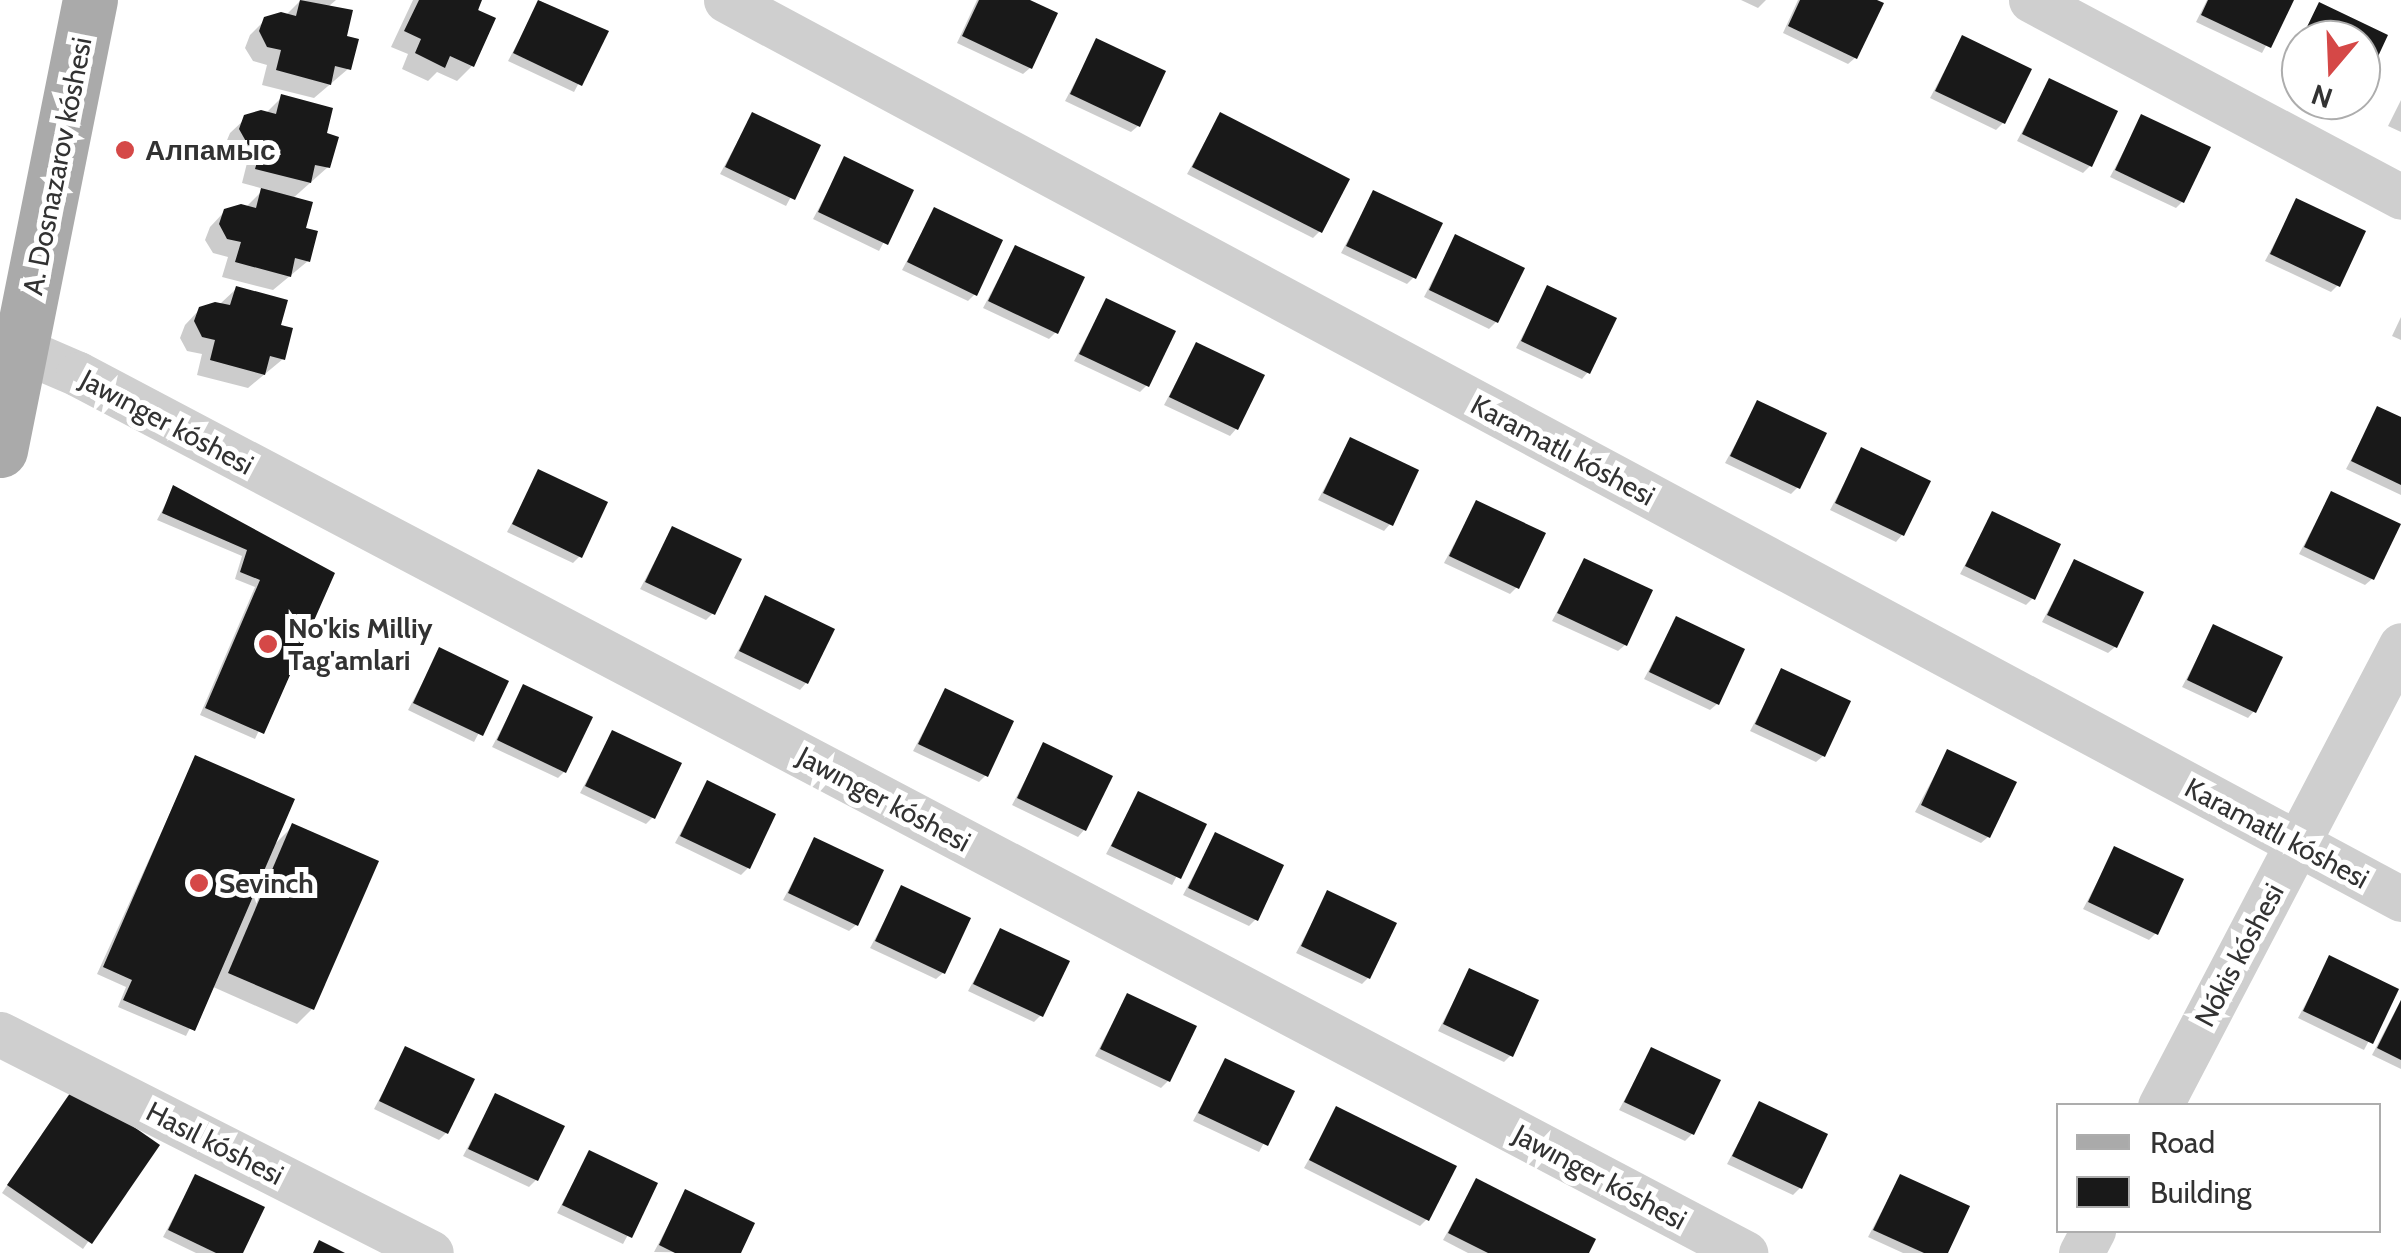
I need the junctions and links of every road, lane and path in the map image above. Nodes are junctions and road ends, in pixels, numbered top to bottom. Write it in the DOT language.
graph roads {
  1 [pos="90,0"];
  2 [pos="726,0"];
  3 [pos="2031,0"];
  4 [pos="2401,197"];
  5 [pos="20,349"];
  6 [pos="0,450"];
  7 [pos="2401,645"];
  8 [pos="2298,845"];
  9 [pos="2401,900"];
  10 [pos="0,1034"];
  11 [pos="2162,1103"];
  12 [pos="430,1253"];
  13 [pos="1745,1253"];
  1 -- 5 [label="main road, A. Dosnazarov kóshesi"];
  2 -- 8 [label="street, Karamatlı kóshesi"];
  3 -- 4 [label="street"];
  5 -- 6 [label="main road, A. Dosnazarov kóshesi"];
  5 -- 13 [label="street, Jawınger kóshesi"];
  7 -- 8 [label="street, Nókis kóshesi"];
  8 -- 9 [label="street, Karamatlı kóshesi"];
  8 -- 11 [label="street, Nókis kóshesi"];
  10 -- 12 [label="street, Hasıl kóshesi"];
}
